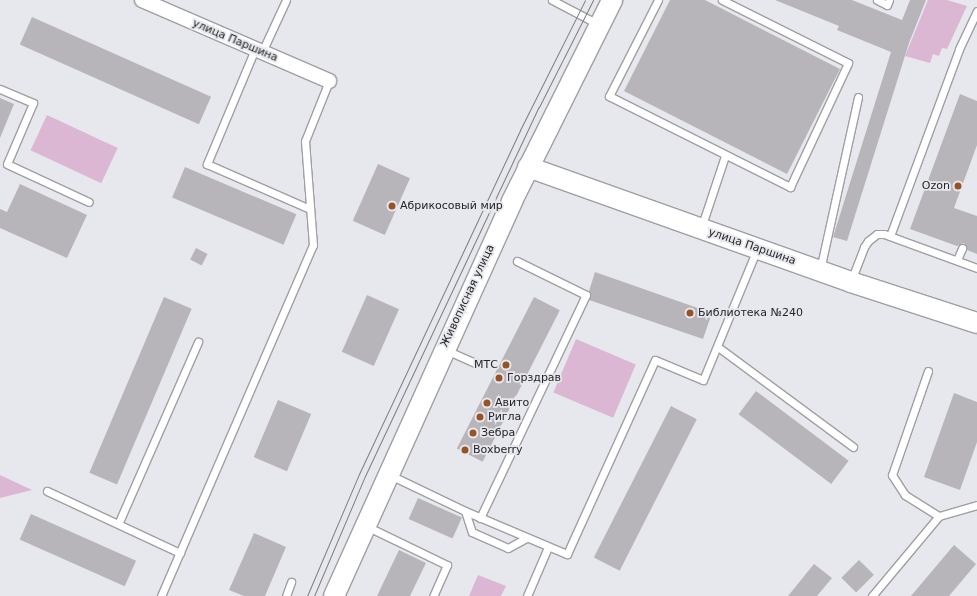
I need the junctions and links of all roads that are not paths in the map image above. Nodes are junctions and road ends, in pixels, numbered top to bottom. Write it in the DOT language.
graph roads {
  1 [pos="142,0"];
  2 [pos="286,0"];
  3 [pos="552,0"];
  4 [pos="612,0"];
  5 [pos="658,0"];
  6 [pos="722,0"];
  7 [pos="877,0"];
  8 [pos="889,0"];
  9 [pos="977,11"];
  10 [pos="600,25"];
  11 [pos="258,51"];
  12 [pos="328,81"];
  13 [pos="0,89"];
  14 [pos="858,97"];
  15 [pos="725,156"];
  16 [pos="528,167"];
  17 [pos="89,202"];
  18 [pos="310,209"];
  19 [pos="701,229"];
  20 [pos="890,236"];
  21 [pos="962,248"];
  22 [pos="757,249"];
  23 [pos="957,260"];
  24 [pos="518,261"];
  25 [pos="977,268"];
  26 [pos="820,271"];
  27 [pos="851,282"];
  28 [pos="977,323"];
  29 [pos="198,342"];
  30 [pos="718,347"];
  31 [pos="444,349"];
  32 [pos="475,363"];
  33 [pos="928,371"];
  34 [pos="853,446"];
  35 [pos="388,474"];
  36 [pos="46,491"];
  37 [pos="977,504"];
  38 [pos="465,511"];
  39 [pos="939,516"];
  40 [pos="480,518"];
  41 [pos="119,522"];
  42 [pos="366,526"];
  43 [pos="526,538"];
  44 [pos="548,547"];
  45 [pos="180,553"];
  46 [pos="291,582"];
  47 [pos="161,596"];
  48 [pos="286,596"];
  49 [pos="334,596"];
  50 [pos="433,596"];
  51 [pos="526,596"];
  52 [pos="872,596"];
  1 -- 11 [label="street, улица Паршина"];
  2 -- 11 [label="lane"];
  3 -- 10 [label="lane"];
  4 -- 10 [label="street, Живописная улица"];
  5 -- 15 [label="lane"];
  6 -- 15 [label="lane"];
  7 -- 8 [label="lane"];
  9 -- 20 [label="lane"];
  10 -- 16 [label="street, Живописная улица"];
  11 -- 12 [label="street, улица Паршина"];
  11 -- 18 [label="lane"];
  12 -- 18 [label="lane"];
  13 -- 17 [label="lane"];
  14 -- 26 [label="lane"];
  15 -- 19 [label="lane"];
  16 -- 19 [label="street, улица Паршина"];
  16 -- 31 [label="street, Живописная улица"];
  18 -- 45 [label="lane"];
  19 -- 22 [label="street, улица Паршина"];
  20 -- 23 [label="lane"];
  20 -- 27 [label="lane"];
  21 -- 23 [label="lane"];
  22 -- 26 [label="street, улица Паршина"];
  22 -- 30 [label="lane"];
  23 -- 25 [label="lane"];
  24 -- 40 [label="lane"];
  26 -- 27 [label="street, улица Паршина"];
  27 -- 28 [label="street, улица Паршина"];
  29 -- 41 [label="lane"];
  30 -- 34 [label="lane"];
  30 -- 44 [label="lane"];
  31 -- 32 [label="lane"];
  31 -- 35 [label="street, Живописная улица"];
  33 -- 39 [label="lane"];
  35 -- 38 [label="lane"];
  35 -- 42 [label="street, Живописная улица"];
  36 -- 41 [label="lane"];
  37 -- 39 [label="lane"];
  38 -- 40 [label="lane"];
  38 -- 43 [label="lane"];
  39 -- 52 [label="lane"];
  40 -- 43 [label="lane"];
  41 -- 45 [label="lane"];
  42 -- 49 [label="street, Живописная улица"];
  42 -- 50 [label="lane"];
  43 -- 44 [label="lane"];
  44 -- 51 [label="lane"];
  45 -- 47 [label="lane"];
  46 -- 48 [label="lane"];
}
